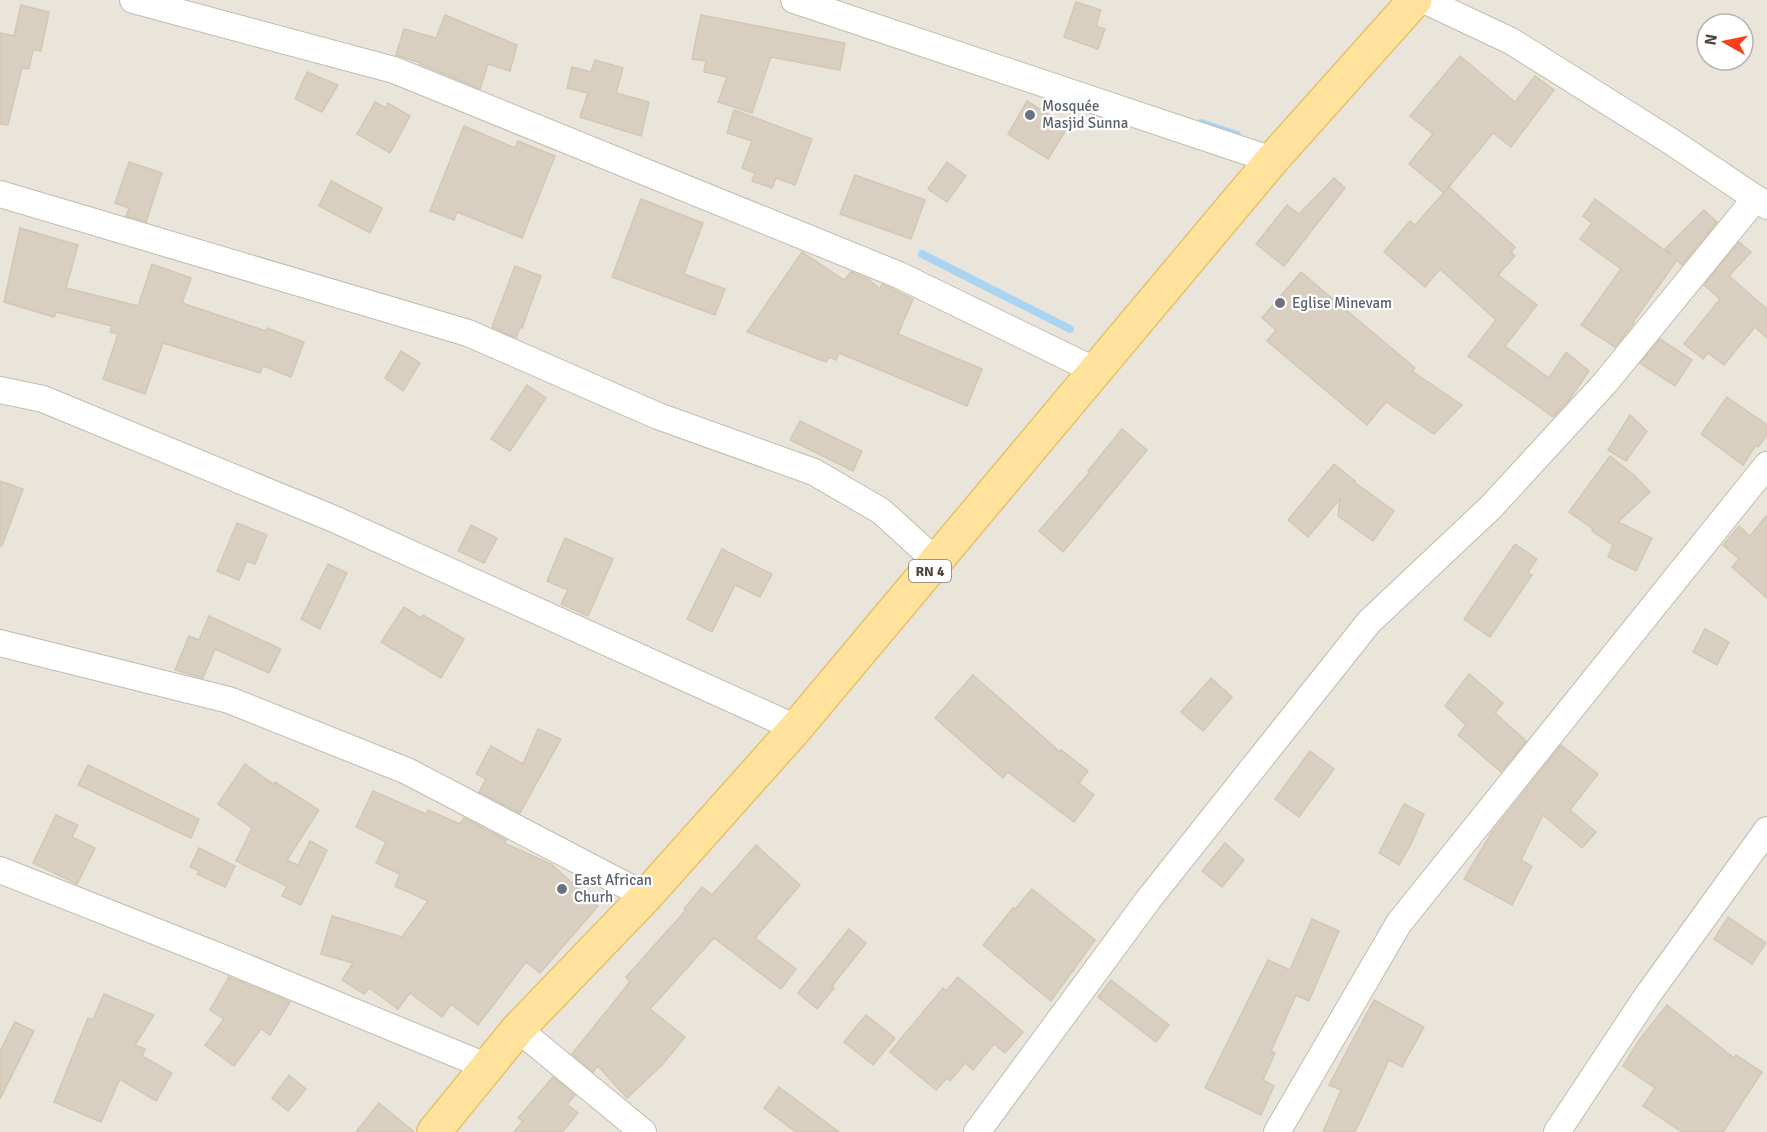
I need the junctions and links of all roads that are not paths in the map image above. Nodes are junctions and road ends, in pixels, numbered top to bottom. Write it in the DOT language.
graph roads {
  1 [pos="134,0"];
  2 [pos="794,0"];
  3 [pos="1415,0"];
  4 [pos="1424,0"];
  5 [pos="1272,160"];
  6 [pos="0,194"];
  7 [pos="1762,202"];
  8 [pos="1096,371"];
  9 [pos="0,390"];
  10 [pos="1767,465"];
  11 [pos="938,562"];
  12 [pos="0,643"];
  13 [pos="796,728"];
  14 [pos="1767,830"];
  15 [pos="0,870"];
  16 [pos="646,896"];
  17 [pos="518,1029"];
  18 [pos="488,1067"];
  19 [pos="434,1132"];
  20 [pos="643,1132"];
  21 [pos="977,1132"];
  22 [pos="1277,1132"];
  23 [pos="1557,1132"];
  1 -- 8 [label="street"];
  2 -- 5 [label="street"];
  3 -- 5 [label="main road, RN 4"];
  4 -- 7 [label="street"];
  5 -- 8 [label="main road, RN 4"];
  6 -- 11 [label="street"];
  7 -- 21 [label="street"];
  8 -- 11 [label="main road, RN 4"];
  9 -- 13 [label="street"];
  10 -- 22 [label="street"];
  11 -- 13 [label="main road, RN 4"];
  12 -- 16 [label="street"];
  13 -- 16 [label="main road, RN 4"];
  14 -- 23 [label="street"];
  15 -- 18 [label="street"];
  16 -- 17 [label="main road, RN 4"];
  17 -- 18 [label="main road, RN 4"];
  17 -- 20 [label="street"];
  18 -- 19 [label="main road, RN 4"];
}
